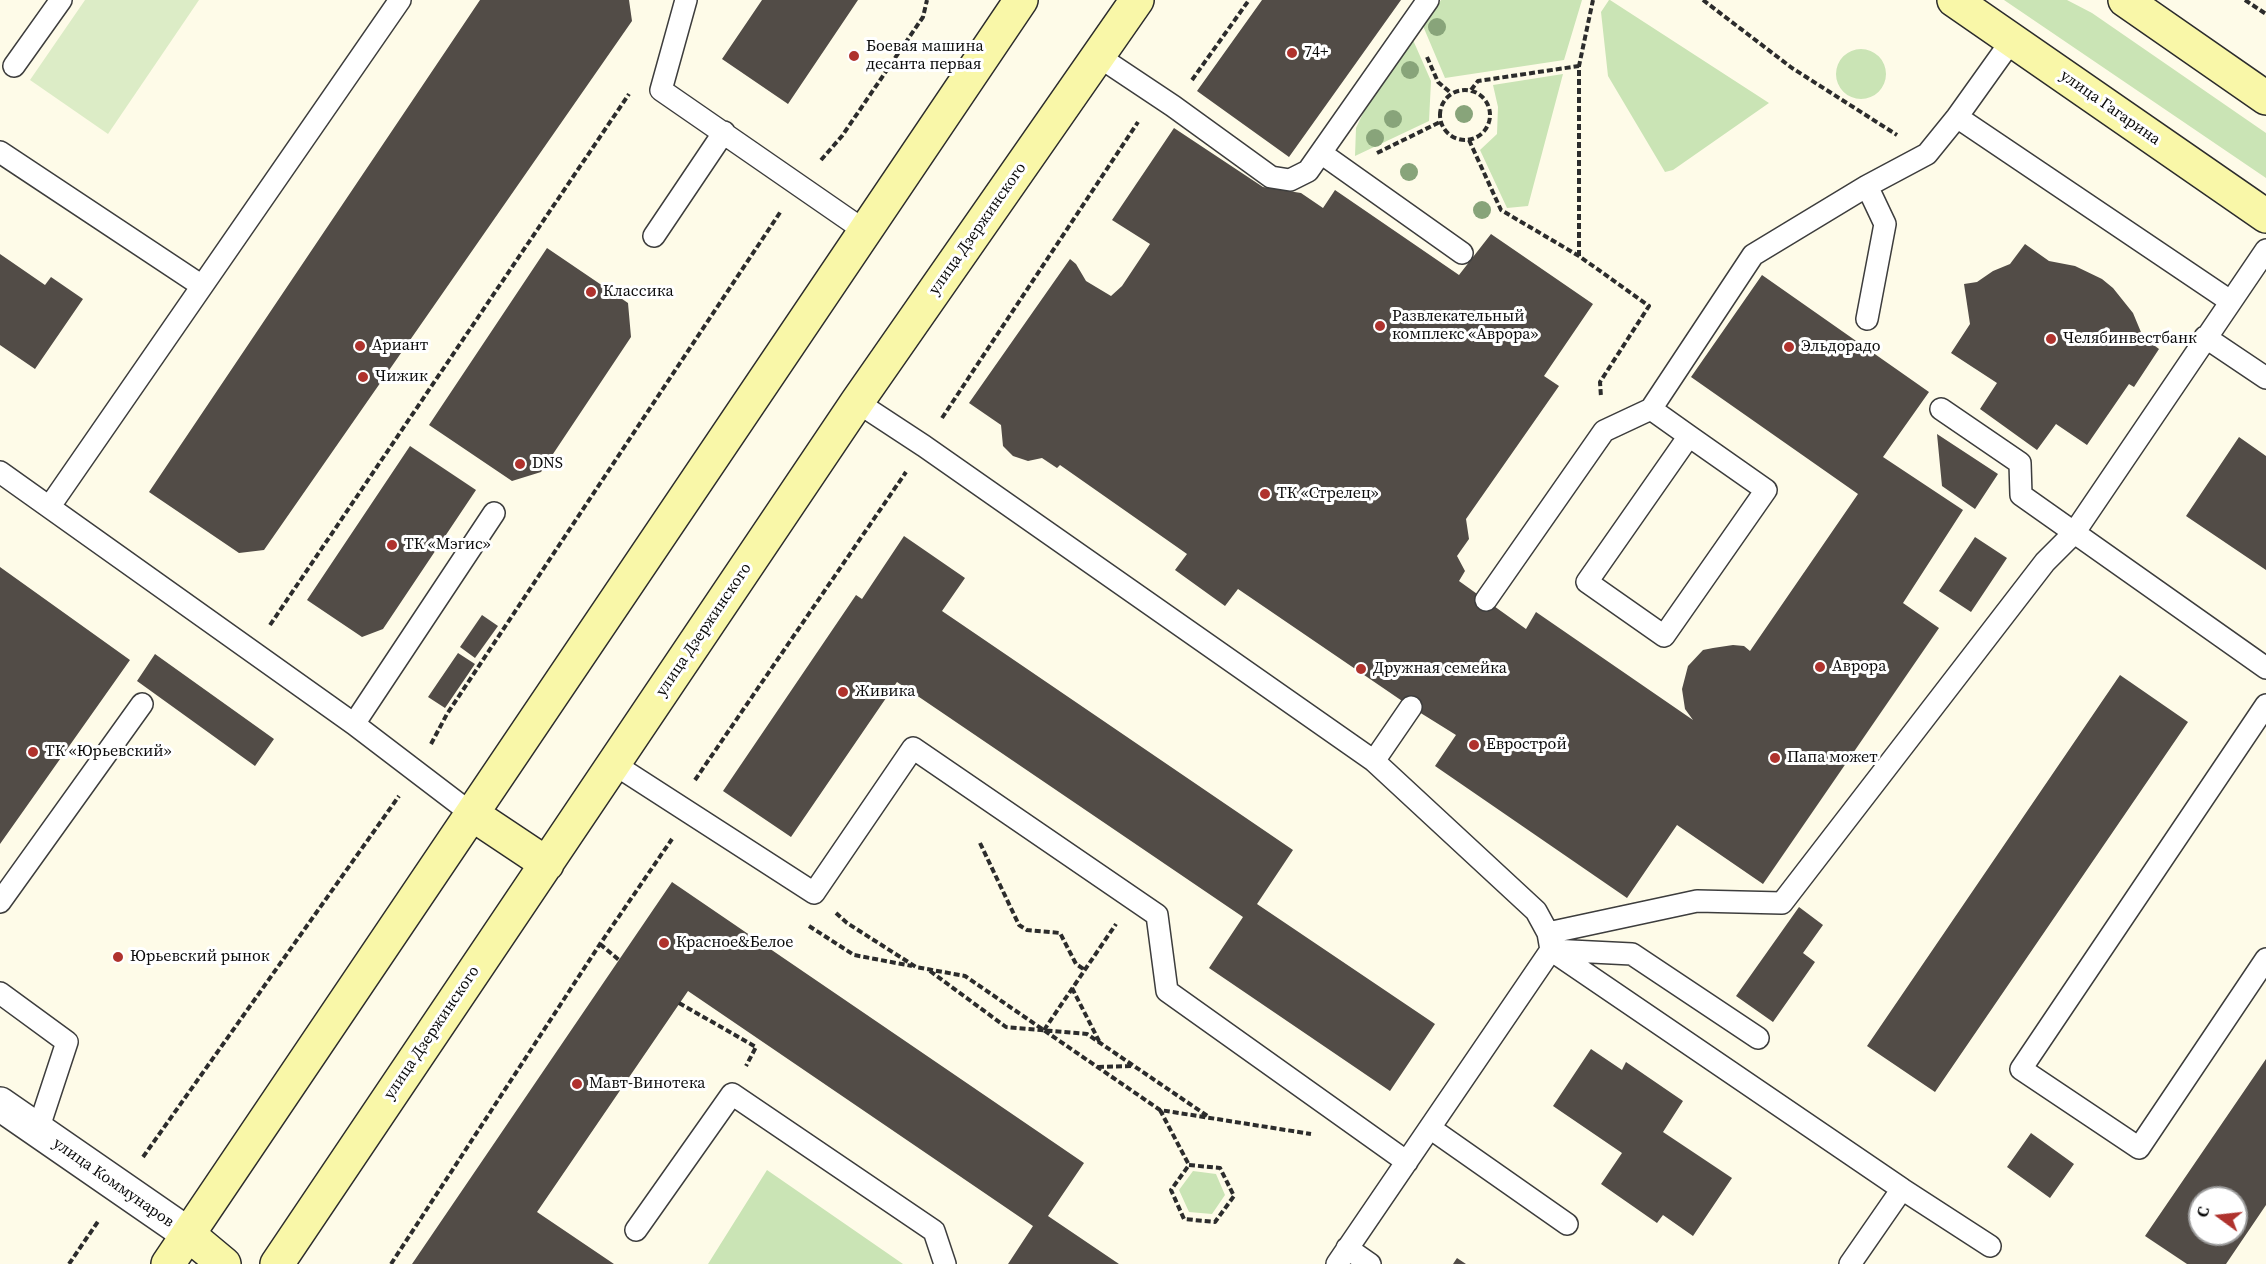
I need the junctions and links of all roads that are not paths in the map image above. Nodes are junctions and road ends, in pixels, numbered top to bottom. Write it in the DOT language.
graph roads {
  1 [pos="61,0"];
  2 [pos="400,0"];
  3 [pos="686,0"];
  4 [pos="1021,0"];
  5 [pos="1137,0"];
  6 [pos="1428,0"];
  7 [pos="1954,0"];
  8 [pos="2125,0"];
  9 [pos="2012,40"];
  10 [pos="1098,56"];
  11 [pos="14,66"];
  12 [pos="2266,98"];
  13 [pos="1957,117"];
  14 [pos="724,132"];
  15 [pos="0,152"];
  16 [pos="1321,153"];
  17 [pos="1868,186"];
  18 [pos="2266,216"];
  19 [pos="865,231"];
  20 [pos="654,236"];
  21 [pos="2266,250"];
  22 [pos="1462,253"];
  23 [pos="202,286"];
  24 [pos="2230,301"];
  25 [pos="1867,319"];
  26 [pos="2205,337"];
  27 [pos="2266,378"];
  28 [pos="857,402"];
  29 [pos="1651,409"];
  30 [pos="1941,409"];
  31 [pos="1689,436"];
  32 [pos="0,472"];
  33 [pos="50,506"];
  34 [pos="494,513"];
  35 [pos="2074,533"];
  36 [pos="1486,600"];
  37 [pos="2266,668"];
  38 [pos="142,704"];
  39 [pos="2266,705"];
  40 [pos="1411,707"];
  41 [pos="354,724"];
  42 [pos="1374,761"];
  43 [pos="614,764"];
  44 [pos="472,814"];
  45 [pos="547,864"];
  46 [pos="0,902"];
  47 [pos="1550,941"];
  48 [pos="2266,959"];
  49 [pos="0,993"];
  50 [pos="1758,1038"];
  51 [pos="0,1104"];
  52 [pos="1430,1128"];
  53 [pos="38,1130"];
  54 [pos="1407,1162"];
  55 [pos="1902,1189"];
  56 [pos="1568,1224"];
  57 [pos="636,1230"];
  58 [pos="188,1234"];
  59 [pos="1990,1246"];
  60 [pos="1342,1256"];
  61 [pos="168,1264"];
  62 [pos="224,1264"];
  63 [pos="277,1264"];
  64 [pos="945,1264"];
  65 [pos="1370,1264"];
  66 [pos="1850,1264"];
  1 -- 11 [label="lane"];
  2 -- 23 [label="lane"];
  3 -- 14 [label="lane"];
  4 -- 19 [label="main road"];
  5 -- 10 [label="main road, улица Дзержинского"];
  6 -- 16 [label="lane"];
  7 -- 9 [label="main road, улица Гагарина"];
  8 -- 12 [label="main road"];
  9 -- 13 [label="lane"];
  9 -- 18 [label="main road, улица Гагарина"];
  10 -- 16 [label="lane"];
  10 -- 28 [label="main road, улица Дзержинского"];
  13 -- 17 [label="lane"];
  13 -- 24 [label="lane"];
  14 -- 19 [label="lane"];
  14 -- 20 [label="lane"];
  15 -- 23 [label="lane"];
  16 -- 22 [label="lane"];
  17 -- 25 [label="lane"];
  17 -- 29 [label="lane"];
  19 -- 44 [label="main road"];
  21 -- 24 [label="lane"];
  23 -- 33 [label="lane"];
  24 -- 26 [label="lane"];
  26 -- 27 [label="lane"];
  26 -- 35 [label="lane"];
  28 -- 42 [label="lane"];
  28 -- 43 [label="main road, улица Дзержинского"];
  29 -- 31 [label="lane"];
  29 -- 36 [label="lane"];
  30 -- 35 [label="lane"];
  31 -- 31 [label="lane"];
  32 -- 33 [label="lane"];
  33 -- 41 [label="lane"];
  34 -- 41 [label="lane"];
  35 -- 37 [label="lane"];
  35 -- 47 [label="lane"];
  38 -- 46 [label="lane"];
  39 -- 48 [label="lane"];
  40 -- 42 [label="lane"];
  41 -- 44 [label="lane"];
  42 -- 47 [label="lane"];
  43 -- 45 [label="main road, улица Дзержинского"];
  43 -- 54 [label="lane"];
  44 -- 45 [label="main road"];
  44 -- 58 [label="main road"];
  45 -- 63 [label="main road, улица Дзержинского"];
  47 -- 50 [label="lane"];
  47 -- 52 [label="lane"];
  47 -- 55 [label="lane"];
  49 -- 53 [label="lane"];
  51 -- 53 [label="street, улица Коммунаров"];
  52 -- 54 [label="lane"];
  52 -- 56 [label="lane"];
  53 -- 58 [label="street, улица Коммунаров"];
  54 -- 60 [label="lane"];
  55 -- 59 [label="lane"];
  55 -- 66 [label="lane"];
  57 -- 64 [label="lane"];
  58 -- 61 [label="main road"];
  58 -- 62 [label="main road, улица Коммунаров"];
  60 -- 65 [label="lane"];
}
